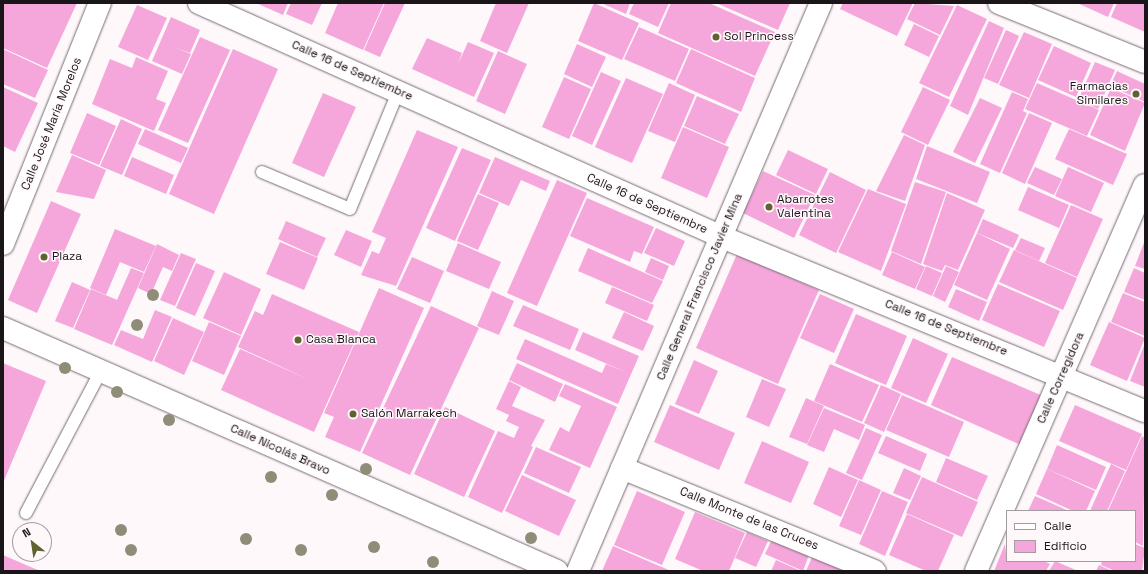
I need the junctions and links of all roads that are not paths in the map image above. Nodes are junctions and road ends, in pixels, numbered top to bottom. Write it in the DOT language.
graph roads {
  1 [pos="100,3"];
  2 [pos="199,3"];
  3 [pos="821,3"];
  4 [pos="998,3"];
  5 [pos="1145,62"];
  6 [pos="398,92"];
  7 [pos="262,172"];
  8 [pos="1145,185"];
  9 [pos="722,237"];
  10 [pos="3,244"];
  11 [pos="3,328"];
  12 [pos="101,371"];
  13 [pos="1063,375"];
  14 [pos="1145,411"];
  15 [pos="622,468"];
  16 [pos="26,513"];
  17 [pos="557,571"];
  18 [pos="578,571"];
  19 [pos="875,571"];
  20 [pos="976,571"];
  1 -- 10 [label="street, Calle José María Morelos"];
  2 -- 6 [label="street, Calle 16 de Septiembre"];
  3 -- 9 [label="street, Calle General Francisco Javier Mina"];
  4 -- 5 [label="street"];
  6 -- 7 [label="lane"];
  6 -- 9 [label="street, Calle 16 de Septiembre"];
  8 -- 13 [label="street, Calle Corregidora"];
  9 -- 13 [label="street, Calle 16 de Septiembre"];
  9 -- 15 [label="street, Calle General Francisco Javier Mina"];
  11 -- 12 [label="street, Calle Nicolás Bravo"];
  12 -- 16 [label="lane"];
  12 -- 17 [label="street, Calle Nicolás Bravo"];
  13 -- 14 [label="street, Calle 16 de Septiembre"];
  13 -- 20 [label="street, Calle Corregidora"];
  15 -- 18 [label="street, Calle General Francisco Javier Mina"];
  15 -- 19 [label="street, Calle Monte de las Cruces"];
}
